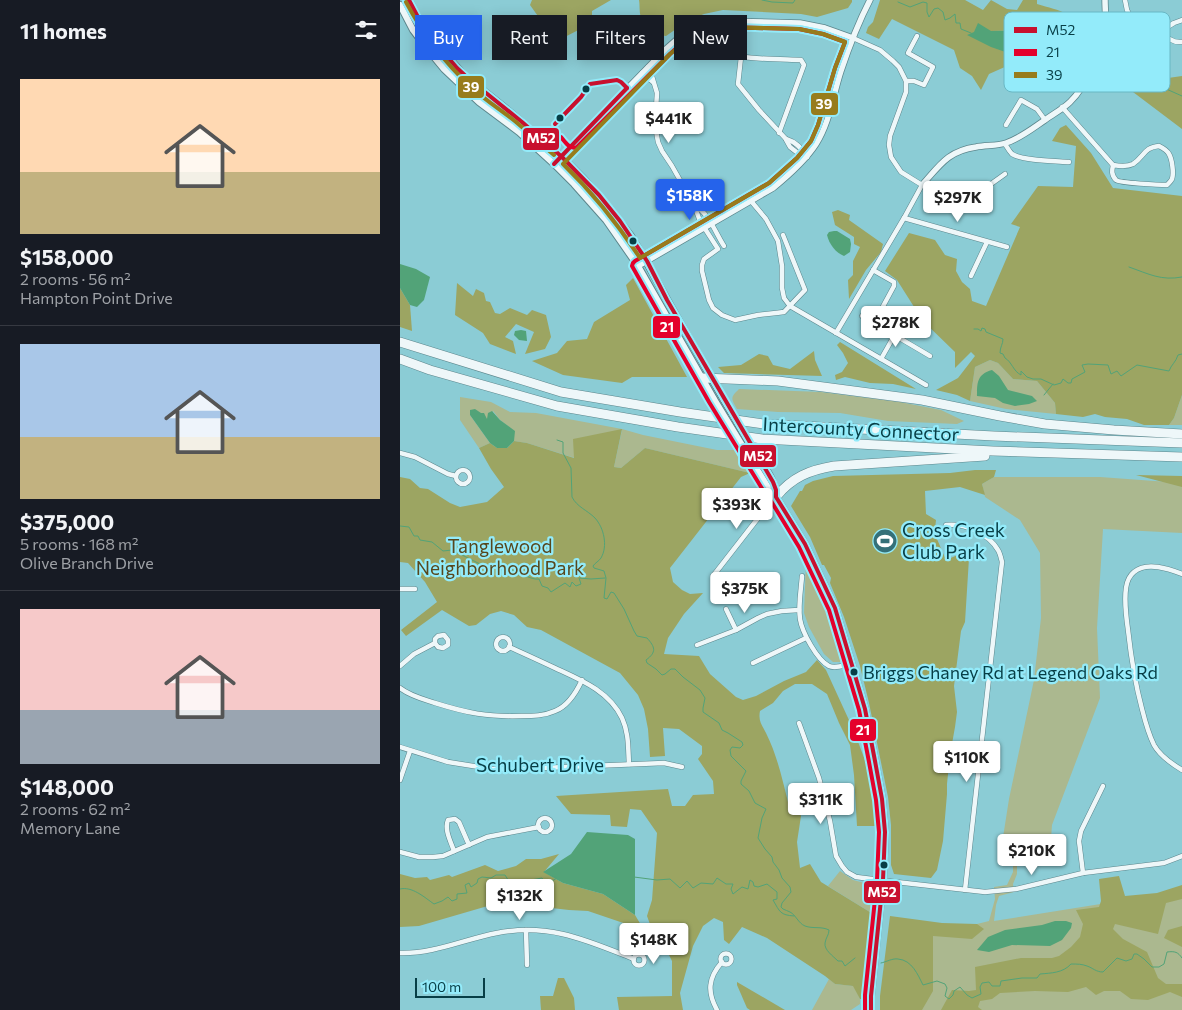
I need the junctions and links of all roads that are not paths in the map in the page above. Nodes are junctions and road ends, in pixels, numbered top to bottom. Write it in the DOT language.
graph roads {
  1 [pos="409,0"];
  2 [pos="870,0"];
  3 [pos="400,5"];
  4 [pos="1182,20"];
  5 [pos="747,22"];
  6 [pos="1170,25"];
  7 [pos="917,36"];
  8 [pos="853,38"];
  9 [pos="1170,39"];
  10 [pos="674,42"];
  11 [pos="1182,42"];
  12 [pos="747,57"];
  13 [pos="741,60"];
  14 [pos="648,67"];
  15 [pos="642,73"];
  16 [pos="906,81"];
  17 [pos="654,83"];
  18 [pos="1077,92"];
  19 [pos="1062,108"];
  20 [pos="1045,120"];
  21 [pos="1006,125"];
  22 [pos="779,133"];
  23 [pos="1005,144"];
  24 [pos="561,156"];
  25 [pos="807,157"];
  26 [pos="1069,162"];
  27 [pos="554,164"];
  28 [pos="1113,165"];
  29 [pos="1005,174"];
  30 [pos="922,185"];
  31 [pos="751,201"];
  32 [pos="694,205"];
  33 [pos="904,218"];
  34 [pos="711,223"];
  35 [pos="704,228"];
  36 [pos="784,235"];
  37 [pos="987,242"];
  38 [pos="724,246"];
  39 [pos="1007,247"];
  40 [pos="646,261"];
  41 [pos="638,266"];
  42 [pos="873,270"];
  43 [pos="971,276"];
  44 [pos="790,306"];
  45 [pos="862,316"];
  46 [pos="874,323"];
  47 [pos="836,333"];
  48 [pos="894,336"];
  49 [pos="400,342"];
  50 [pos="930,356"];
  51 [pos="400,359"];
  52 [pos="881,359"];
  53 [pos="707,378"];
  54 [pos="926,385"];
  55 [pos="1182,434"];
  56 [pos="1182,443"];
  57 [pos="1035,452"];
  58 [pos="400,453"];
  59 [pos="1182,457"];
  60 [pos="456,476"];
  61 [pos="776,497"];
  62 [pos="946,525"];
  63 [pos="1182,574"];
  64 [pos="713,576"];
  65 [pos="802,576"];
  66 [pos="400,589"];
  67 [pos="415,589"];
  68 [pos="726,609"];
  69 [pos="799,610"];
  70 [pos="736,630"];
  71 [pos="806,638"];
  72 [pos="435,643"];
  73 [pos="697,645"];
  74 [pos="509,647"];
  75 [pos="753,663"];
  76 [pos="852,664"];
  77 [pos="400,666"];
  78 [pos="582,680"];
  79 [pos="400,688"];
  80 [pos="799,723"];
  81 [pos="400,747"];
  82 [pos="410,751"];
  83 [pos="629,764"];
  84 [pos="682,767"];
  85 [pos="1182,770"];
  86 [pos="400,780"];
  87 [pos="1103,786"];
  88 [pos="539,827"];
  89 [pos="469,845"];
  90 [pos="454,851"];
  91 [pos="400,852"];
  92 [pos="1182,856"];
  93 [pos="1083,873"];
  94 [pos="883,880"];
  95 [pos="965,890"];
  96 [pos="526,930"];
  97 [pos="400,953"];
  98 [pos="634,959"];
  99 [pos="722,962"];
  100 [pos="528,965"];
  101 [pos="717,1010"];
  102 [pos="872,1010"];
  1 -- 24 [label="main road"];
  2 -- 8 [label="street"];
  3 -- 27 [label="main road"];
  4 -- 6 [label="street"];
  5 -- 8 [label="street"];
  7 -- 16 [label="street"];
  8 -- 16 [label="street"];
  8 -- 25 [label="street"];
  9 -- 11 [label="street"];
  10 -- 14 [label="street"];
  12 -- 22 [label="street"];
  13 -- 22 [label="street"];
  14 -- 15 [label="street"];
  14 -- 17 [label="street"];
  15 -- 17 [label="street"];
  15 -- 24 [label="street"];
  16 -- 30 [label="street"];
  17 -- 32 [label="street"];
  18 -- 19 [label="street"];
  19 -- 20 [label="street"];
  19 -- 28 [label="street"];
  20 -- 21 [label="street"];
  20 -- 23 [label="street"];
  22 -- 25 [label="street"];
  23 -- 26 [label="street"];
  23 -- 30 [label="street"];
  24 -- 27 [label="street"];
  24 -- 40 [label="main road"];
  25 -- 31 [label="street"];
  27 -- 41 [label="main road"];
  28 -- 28 [label="street"];
  29 -- 30 [label="street"];
  30 -- 33 [label="street"];
  31 -- 34 [label="street"];
  31 -- 44 [label="street"];
  32 -- 34 [label="street"];
  32 -- 35 [label="street"];
  33 -- 37 [label="street"];
  33 -- 42 [label="street"];
  34 -- 35 [label="street"];
  34 -- 38 [label="street"];
  35 -- 40 [label="street"];
  35 -- 44 [label="street"];
  36 -- 44 [label="street"];
  37 -- 39 [label="street"];
  37 -- 43 [label="street"];
  40 -- 41 [label="street"];
  40 -- 53 [label="main road"];
  41 -- 53 [label="main road"];
  42 -- 46 [label="street"];
  42 -- 47 [label="street"];
  44 -- 47 [label="street"];
  45 -- 46 [label="street"];
  46 -- 48 [label="street"];
  47 -- 52 [label="street"];
  48 -- 50 [label="street"];
  48 -- 52 [label="street"];
  49 -- 56 [label="highway, Intercounty Connector"];
  51 -- 57 [label="highway, Intercounty Connector"];
  52 -- 54 [label="street"];
  53 -- 55 [label="highway"];
  53 -- 61 [label="main road, bridge"];
  53 -- 61 [label="main road, bridge"];
  57 -- 59 [label="highway, Intercounty Connector"];
  57 -- 61 [label="highway"];
  58 -- 60 [label="street"];
  61 -- 64 [label="street"];
  61 -- 76 [label="main road"];
  62 -- 95 [label="street"];
  63 -- 85 [label="street"];
  65 -- 69 [label="street"];
  66 -- 67 [label="street"];
  68 -- 70 [label="street"];
  69 -- 70 [label="street"];
  69 -- 71 [label="street"];
  70 -- 73 [label="street"];
  71 -- 75 [label="street"];
  71 -- 76 [label="street"];
  72 -- 77 [label="street"];
  74 -- 78 [label="street"];
  76 -- 94 [label="main road"];
  78 -- 79 [label="street"];
  78 -- 83 [label="street"];
  80 -- 94 [label="street"];
  81 -- 82 [label="street, Schubert Drive"];
  82 -- 83 [label="street, Schubert Drive"];
  82 -- 86 [label="street"];
  83 -- 84 [label="street, Schubert Drive"];
  87 -- 93 [label="street"];
  88 -- 89 [label="street"];
  89 -- 90 [label="street"];
  89 -- 90 [label="street"];
  90 -- 91 [label="street"];
  92 -- 93 [label="street"];
  93 -- 95 [label="street"];
  94 -- 95 [label="street"];
  94 -- 102 [label="main road"];
  96 -- 97 [label="street"];
  96 -- 98 [label="street"];
  96 -- 100 [label="street"];
  99 -- 101 [label="street"];
}
